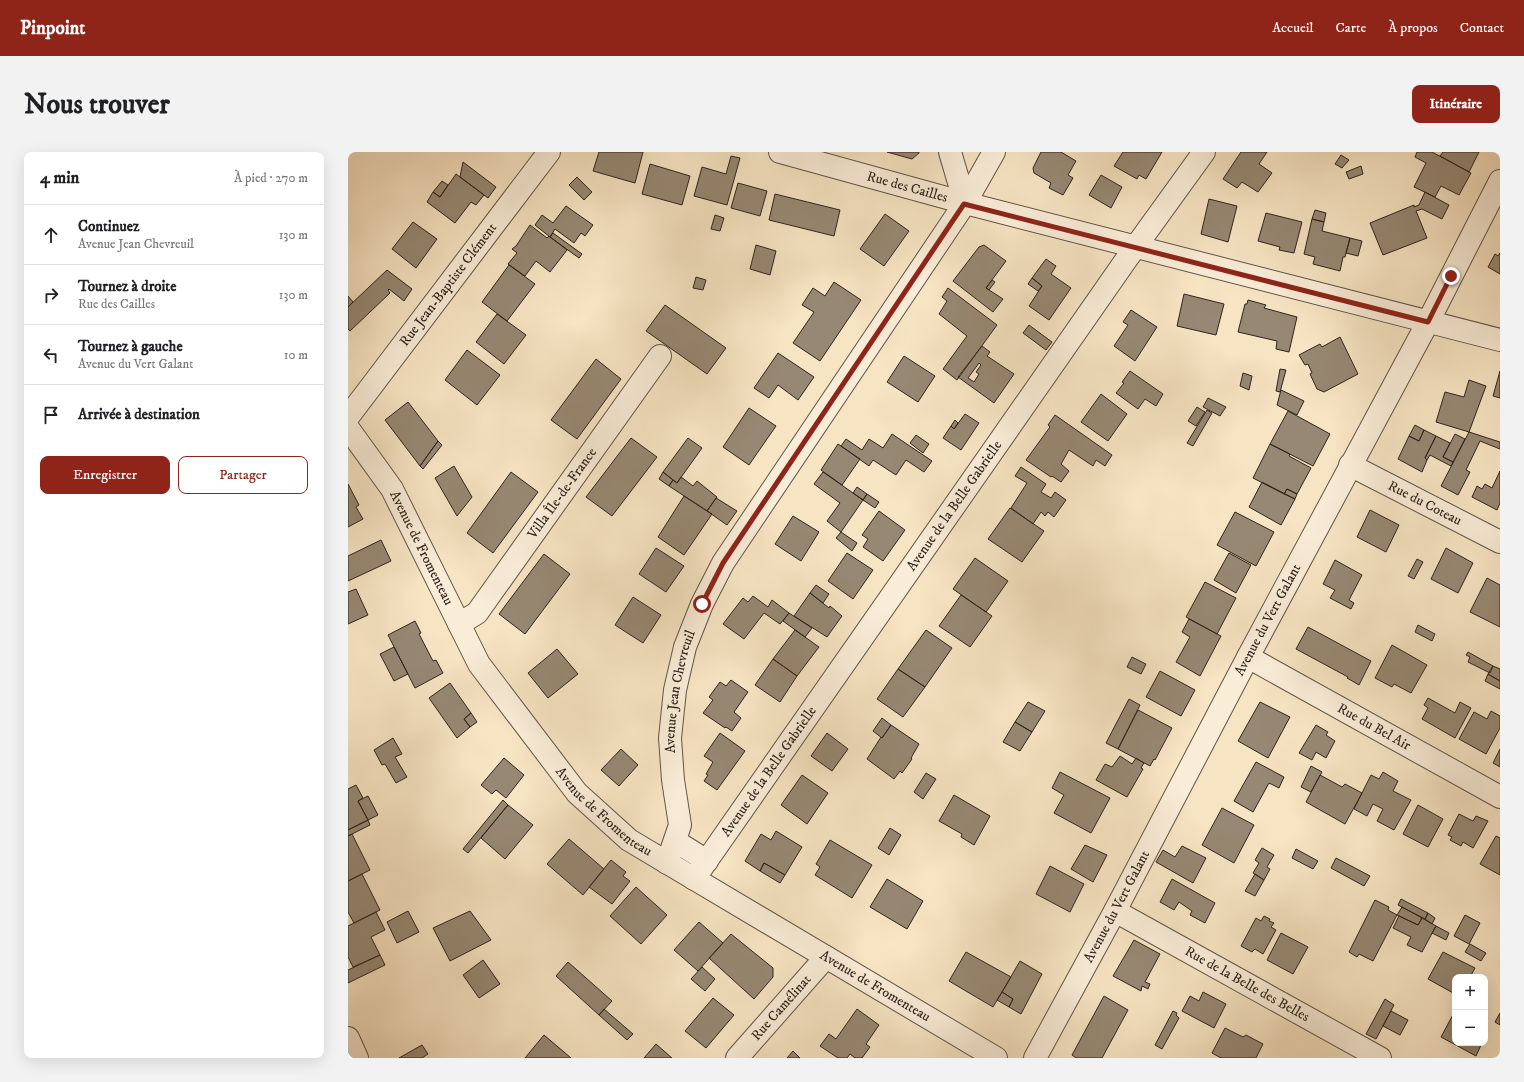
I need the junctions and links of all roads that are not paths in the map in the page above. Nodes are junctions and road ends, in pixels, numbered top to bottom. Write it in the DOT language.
graph roads {
  1 [pos="549,152"];
  2 [pos="780,152"];
  3 [pos="950,152"];
  4 [pos="994,152"];
  5 [pos="1204,152"];
  6 [pos="1500,182"];
  7 [pos="964,204"];
  8 [pos="1136,247"];
  9 [pos="1428,322"];
  10 [pos="1500,340"];
  11 [pos="660,356"];
  12 [pos="348,417"];
  13 [pos="348,428"];
  14 [pos="1350,465"];
  15 [pos="1500,542"];
  16 [pos="459,624"];
  17 [pos="1248,657"];
  18 [pos="1500,797"];
  19 [pos="675,841"];
  20 [pos="707,861"];
  21 [pos="667,863"];
  22 [pos="694,879"];
  23 [pos="1114,911"];
  24 [pos="826,957"];
  25 [pos="348,1038"];
  26 [pos="357,1058"];
  27 [pos="737,1058"];
  28 [pos="996,1058"];
  29 [pos="1035,1058"];
  30 [pos="1380,1058"];
  1 -- 12 [label="street, Rue Jean-Baptiste Clément"];
  2 -- 7 [label="street, Rue des Cailles"];
  3 -- 7 [label="street"];
  4 -- 7 [label="street, Avenue Jean Chevreuil"];
  5 -- 8 [label="street, Avenue de la Belle Gabrielle"];
  6 -- 9 [label="street, Avenue du Vert Galant"];
  7 -- 8 [label="street, Rue des Cailles"];
  7 -- 19 [label="street, Avenue Jean Chevreuil"];
  8 -- 9 [label="street, Rue des Cailles"];
  8 -- 20 [label="street, Avenue de la Belle Gabrielle"];
  9 -- 10 [label="street, Rue des Cailles"];
  9 -- 14 [label="street, Avenue du Vert Galant"];
  11 -- 16 [label="street, Villa Île-de-France"];
  13 -- 16 [label="street, Avenue de Fromenteau"];
  14 -- 15 [label="street, Rue du Coteau"];
  14 -- 17 [label="street, Avenue du Vert Galant"];
  16 -- 21 [label="street, Avenue de Fromenteau"];
  17 -- 18 [label="street, Rue du Bel Air"];
  17 -- 23 [label="street, Avenue du Vert Galant"];
  19 -- 20 [label="street"];
  19 -- 21 [label="street, Avenue Jean Chevreuil"];
  20 -- 22 [label="street, Avenue de la Belle Gabrielle"];
  21 -- 22 [label="street, Avenue de Fromenteau"];
  22 -- 24 [label="street, Avenue de Fromenteau"];
  23 -- 29 [label="street, Avenue du Vert Galant"];
  23 -- 30 [label="street, Rue de la Belle des Belles"];
  24 -- 27 [label="street, Rue Camélinat"];
  24 -- 28 [label="street, Avenue de Fromenteau"];
  25 -- 26 [label="street"];
}
